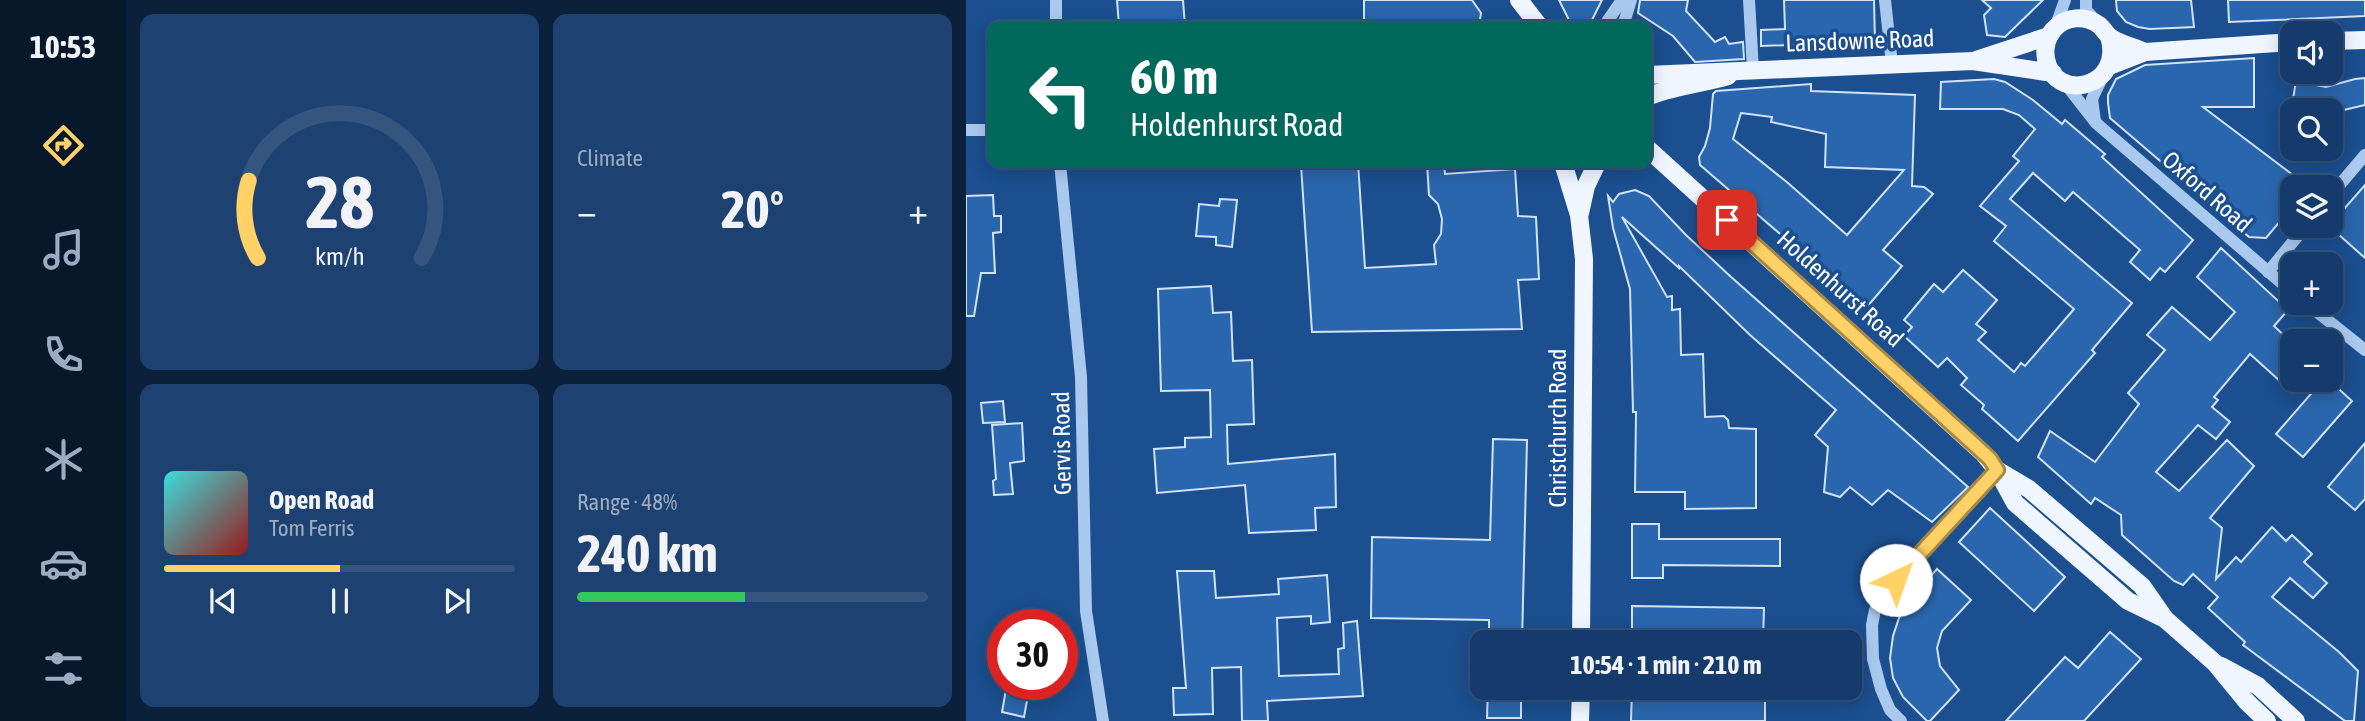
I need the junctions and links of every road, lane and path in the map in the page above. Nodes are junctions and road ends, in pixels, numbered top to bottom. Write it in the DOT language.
graph roads {
  1 [pos="1056,0"];
  2 [pos="1622,0"];
  3 [pos="1631,0"];
  4 [pos="1749,0"];
  5 [pos="1885,0"];
  6 [pos="2064,0"];
  7 [pos="2086,0"];
  8 [pos="1521,4"];
  9 [pos="1056,21"];
  10 [pos="1528,21"];
  11 [pos="1535,21"];
  12 [pos="1607,21"];
  13 [pos="1625,21"];
  14 [pos="2052,32"];
  15 [pos="2105,32"];
  16 [pos="2365,40"];
  17 [pos="2343,41"];
  18 [pos="2280,43"];
  19 [pos="2145,52"];
  20 [pos="1973,61"];
  21 [pos="1892,64"];
  22 [pos="1750,70"];
  23 [pos="2106,71"];
  24 [pos="1652,75"];
  25 [pos="2058,77"];
  26 [pos="1652,95"];
  27 [pos="2095,124"];
  28 [pos="966,130"];
  29 [pos="987,130"];
  30 [pos="1652,153"];
  31 [pos="2365,155"];
  32 [pos="1060,168"];
  33 [pos="1565,168"];
  34 [pos="1595,168"];
  35 [pos="2343,181"];
  36 [pos="1579,215"];
  37 [pos="2296,238"];
  38 [pos="2268,272"];
  39 [pos="2280,282"];
  40 [pos="2321,315"];
  41 [pos="2365,350"];
  42 [pos="1997,470"];
  43 [pos="1581,630"];
  44 [pos="2215,663"];
  45 [pos="1581,700"];
  46 [pos="1103,721"];
  47 [pos="1580,721"];
  48 [pos="1901,721"];
  49 [pos="2267,721"];
  50 [pos="2296,721"];
  1 -- 9 [label="street"];
  2 -- 12 [label="street"];
  3 -- 13 [label="street"];
  4 -- 22 [label="street"];
  5 -- 21 [label="street"];
  6 -- 14 [label="street"];
  7 -- 15 [label="street"];
  8 -- 10 [label="main road"];
  8 -- 11 [label="main road"];
  14 -- 15 [label="main road"];
  14 -- 20 [label="main road, Lansdowne Road"];
  14 -- 25 [label="main road"];
  15 -- 19 [label="main road"];
  15 -- 23 [label="main road"];
  16 -- 17 [label="main road"];
  18 -- 19 [label="main road"];
  19 -- 23 [label="main road"];
  20 -- 21 [label="main road, Lansdowne Road"];
  20 -- 25 [label="main road, Lansdowne Road"];
  21 -- 22 [label="main road, Lansdowne Road"];
  22 -- 24 [label="main road, Lansdowne Road"];
  22 -- 26 [label="main road, Lansdowne Road"];
  23 -- 25 [label="main road"];
  23 -- 27 [label="street"];
  25 -- 27 [label="street, Oxford Road"];
  27 -- 38 [label="street, Oxford Road"];
  28 -- 29 [label="street"];
  30 -- 42 [label="main road, Holdenhurst Road"];
  31 -- 35 [label="street"];
  32 -- 46 [label="street, Gervis Road"];
  33 -- 36 [label="main road, Christchurch Road"];
  34 -- 36 [label="main road, Christchurch Road"];
  36 -- 43 [label="main road, Christchurch Road"];
  37 -- 38 [label="street"];
  38 -- 39 [label="street, Oxford Road"];
  40 -- 41 [label="street"];
  42 -- 44 [label="main road, Holdenhurst Road"];
  42 -- 48 [label="street"];
  44 -- 49 [label="main road, Holdenhurst Road"];
  44 -- 50 [label="main road, Holdenhurst Road"];
  45 -- 47 [label="main road"];
}
